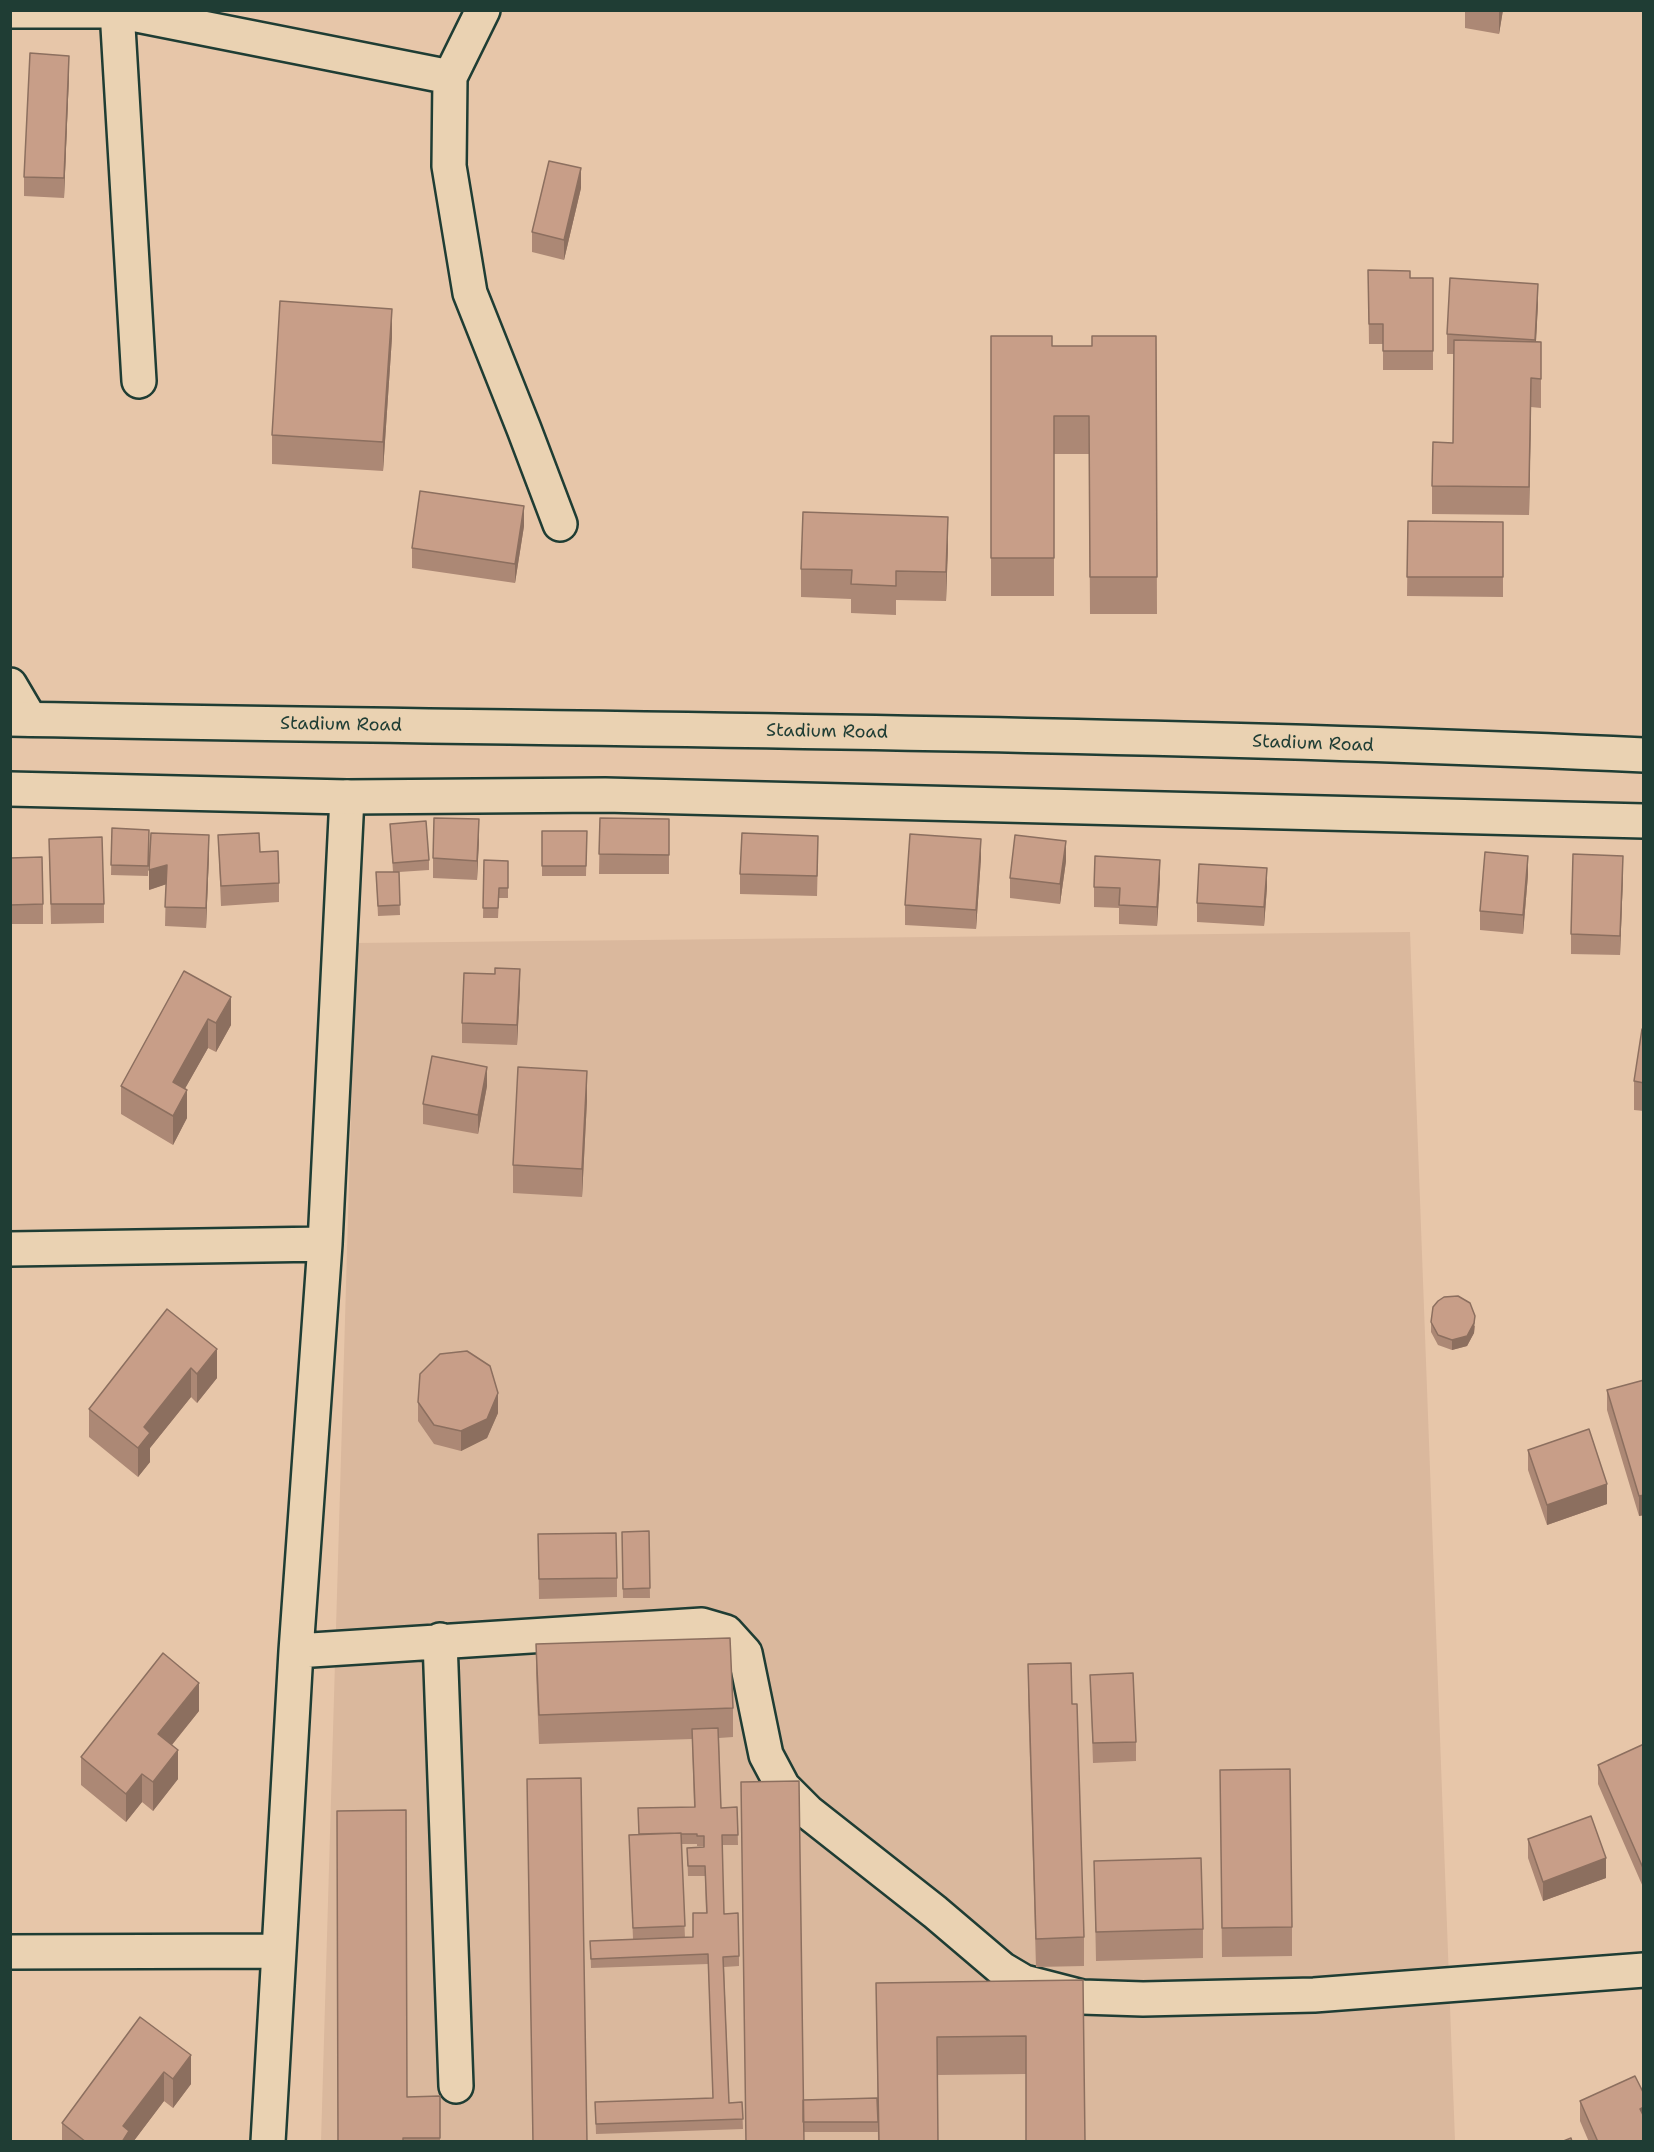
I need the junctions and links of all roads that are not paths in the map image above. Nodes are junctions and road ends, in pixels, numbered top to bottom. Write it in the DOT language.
graph roads {
  1 [pos="483,10"];
  2 [pos="10,11"];
  3 [pos="117,11"];
  4 [pos="450,77"];
  5 [pos="139,381"];
  6 [pos="560,524"];
  7 [pos="10,685"];
  8 [pos="20,719"];
  9 [pos="1644,755"];
  10 [pos="10,789"];
  11 [pos="347,797"];
  12 [pos="1644,821"];
  13 [pos="325,1244"];
  14 [pos="10,1249"];
  15 [pos="440,1640"];
  16 [pos="296,1651"];
  17 [pos="279,1951"];
  18 [pos="10,1952"];
  19 [pos="1644,1970"];
  20 [pos="456,2086"];
  21 [pos="268,2142"];
  1 -- 4 [label="street"];
  2 -- 3 [label="street"];
  3 -- 4 [label="street"];
  3 -- 5 [label="street"];
  4 -- 6 [label="street"];
  7 -- 8 [label="street"];
  8 -- 9 [label="street, Stadium Road"];
  10 -- 11 [label="street"];
  11 -- 12 [label="street"];
  11 -- 13 [label="street"];
  13 -- 14 [label="street"];
  13 -- 16 [label="street"];
  15 -- 16 [label="street"];
  15 -- 19 [label="street"];
  15 -- 20 [label="street"];
  16 -- 17 [label="street"];
  17 -- 18 [label="street"];
  17 -- 21 [label="street"];
}
